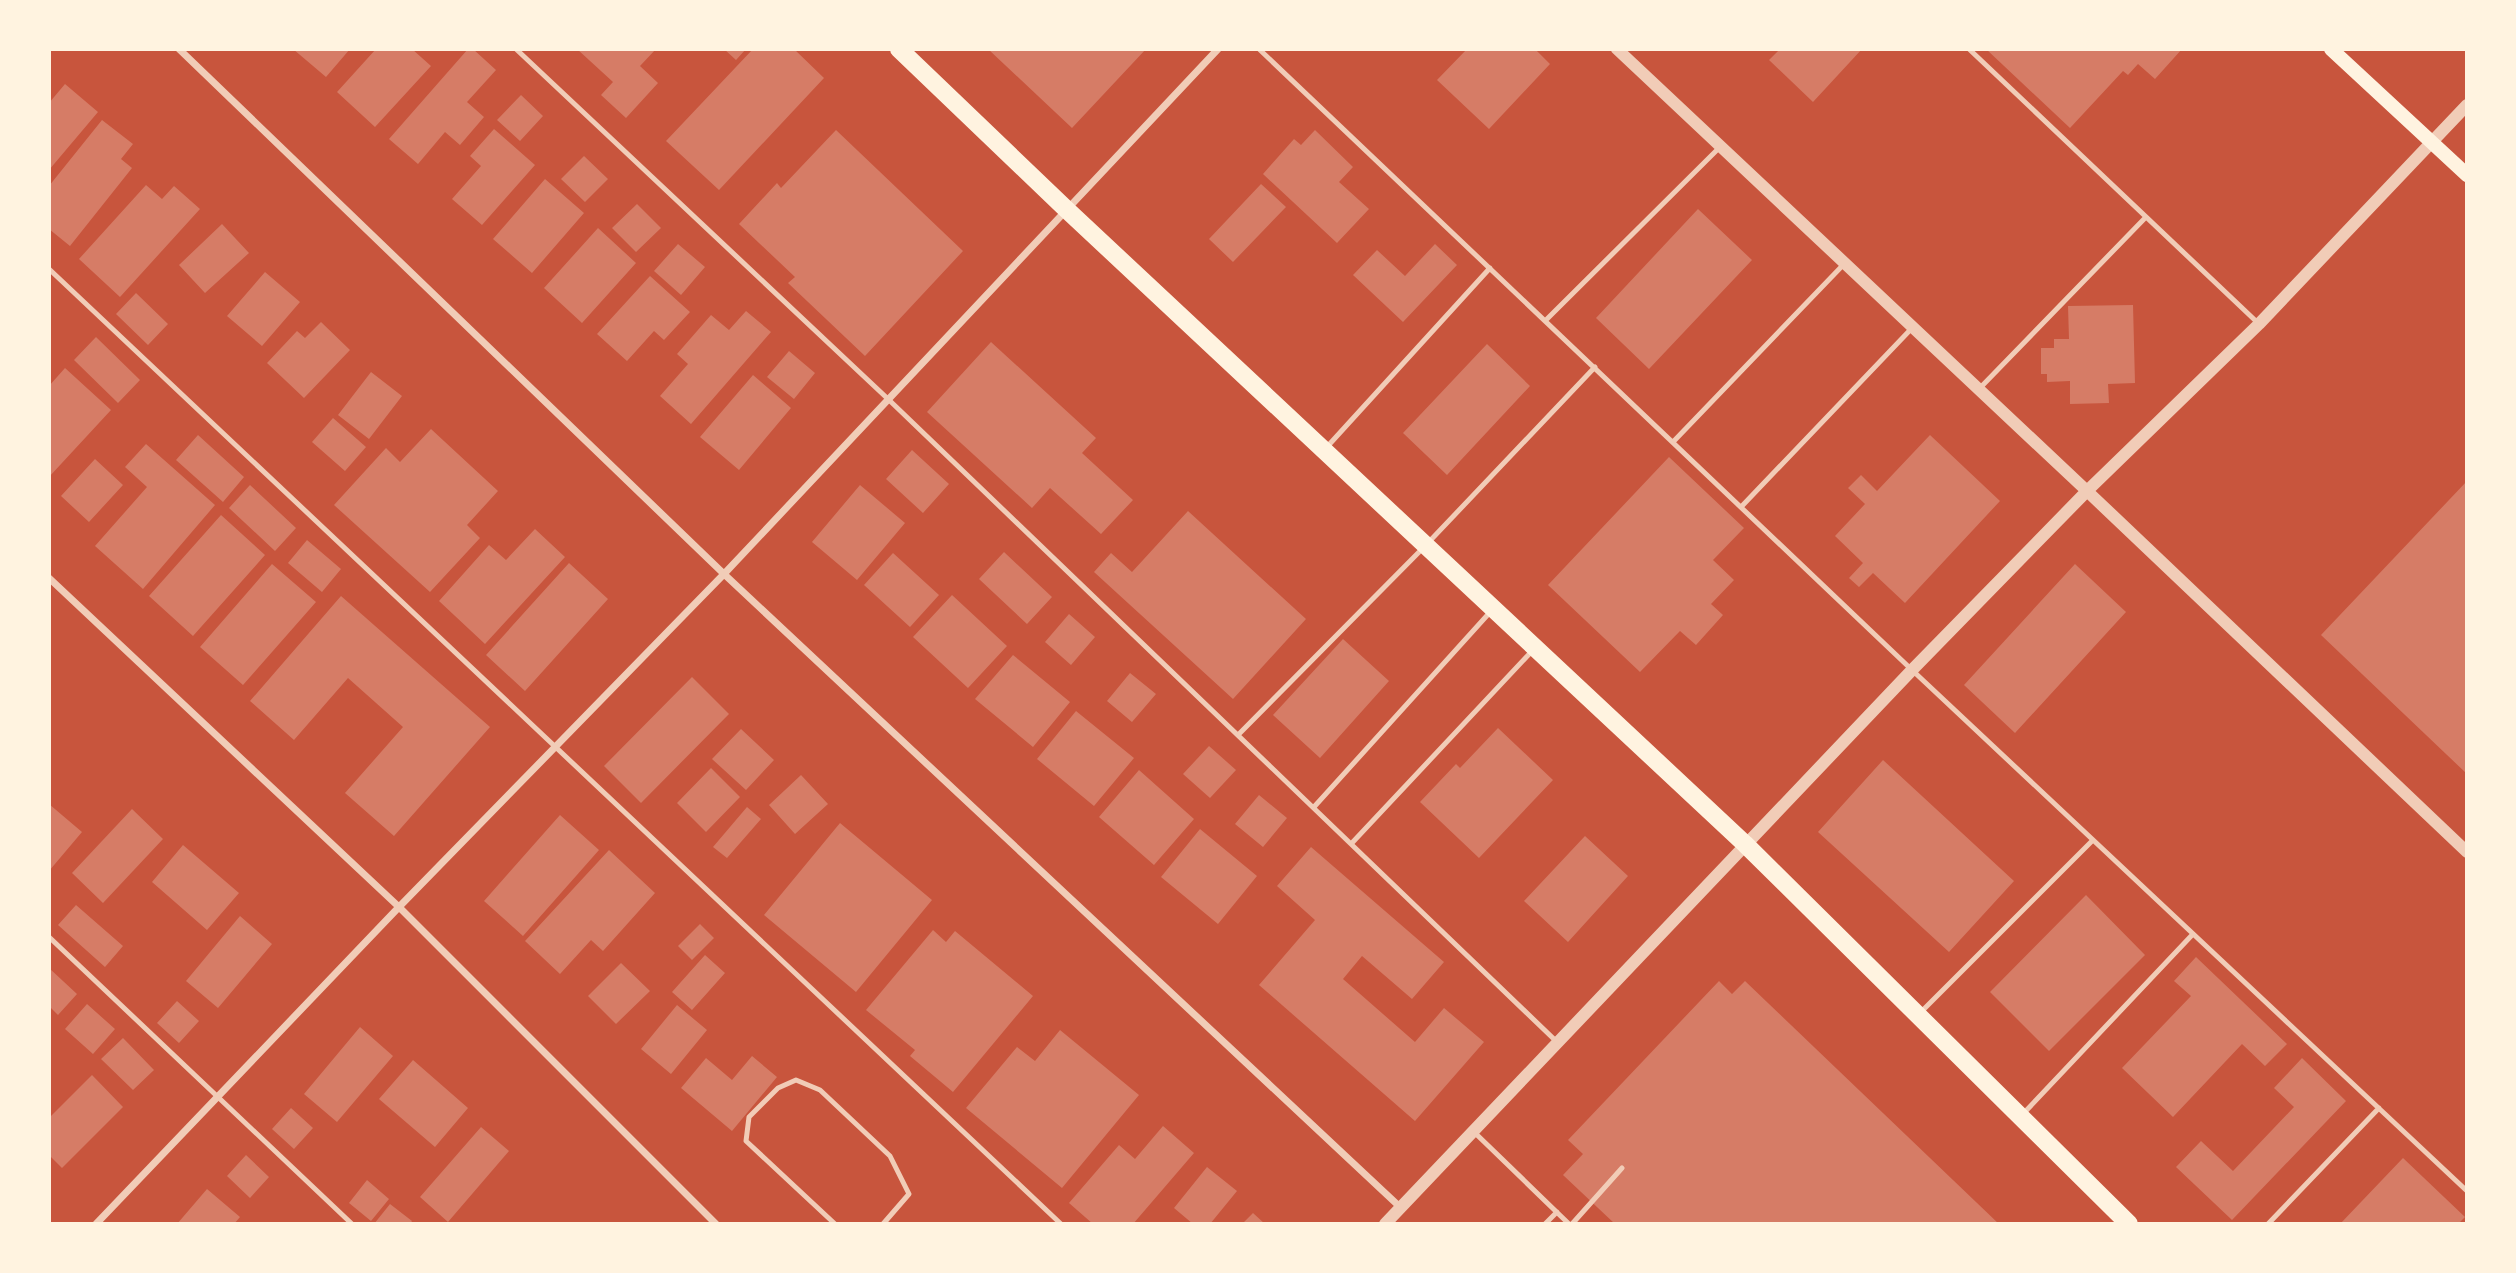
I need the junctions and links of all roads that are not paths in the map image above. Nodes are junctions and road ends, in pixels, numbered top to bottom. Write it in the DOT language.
graph roads {
  1 [pos="179,49"];
  2 [pos="516,49"];
  3 [pos="900,49"];
  4 [pos="1219,49"];
  5 [pos="1259,49"];
  6 [pos="1617,49"];
  7 [pos="1969,49"];
  8 [pos="2331,49"];
  9 [pos="2467,105"];
  10 [pos="2432,142"];
  11 [pos="1721,146"];
  12 [pos="2467,175"];
  13 [pos="1066,209"];
  14 [pos="2146,217"];
  15 [pos="1845,263"];
  16 [pos="1490,268"];
  17 [pos="49,269"];
  18 [pos="1546,320"];
  19 [pos="2259,324"];
  20 [pos="1913,327"];
  21 [pos="1595,368"];
  22 [pos="1979,389"];
  23 [pos="888,399"];
  24 [pos="1673,442"];
  25 [pos="1324,450"];
  26 [pos="2087,491"];
  27 [pos="1742,506"];
  28 [pos="1426,545"];
  29 [pos="724,574"];
  30 [pos="49,578"];
  31 [pos="1494,609"];
  32 [pos="1536,648"];
  33 [pos="1912,670"];
  34 [pos="1238,735"];
  35 [pos="555,747"];
  36 [pos="1314,807"];
  37 [pos="2093,840"];
  38 [pos="1351,844"];
  39 [pos="1745,844"];
  40 [pos="2467,852"];
  41 [pos="399,907"];
  42 [pos="2193,934"];
  43 [pos="49,937"];
  44 [pos="1918,1015"];
  45 [pos="1557,1041"];
  46 [pos="217,1097"];
  47 [pos="2379,1108"];
  48 [pos="2020,1116"];
  49 [pos="1473,1131"];
  50 [pos="1622,1168"];
  51 [pos="2467,1191"];
  52 [pos="1400,1208"];
  53 [pos="1556,1212"];
  54 [pos="1388,1223"];
  55 [pos="96,1224"];
  56 [pos="352,1224"];
  57 [pos="716,1224"];
  58 [pos="835,1224"];
  59 [pos="883,1224"];
  60 [pos="1061,1224"];
  61 [pos="1545,1224"];
  62 [pos="1570,1224"];
  63 [pos="2129,1224"];
  64 [pos="2268,1224"];
  1 -- 29 [label="street"];
  2 -- 23 [label="lane"];
  3 -- 13 [label="main road"];
  4 -- 13 [label="street"];
  5 -- 16 [label="lane"];
  6 -- 11 [label="street"];
  7 -- 14 [label="lane"];
  8 -- 10 [label="main road"];
  9 -- 10 [label="street"];
  10 -- 12 [label="main road"];
  10 -- 19 [label="street"];
  11 -- 15 [label="street"];
  11 -- 18 [label="lane"];
  13 -- 23 [label="street"];
  13 -- 25 [label="main road"];
  14 -- 19 [label="lane"];
  14 -- 22 [label="lane"];
  15 -- 20 [label="street"];
  15 -- 24 [label="lane"];
  16 -- 18 [label="lane"];
  16 -- 25 [label="lane"];
  17 -- 35 [label="lane"];
  18 -- 21 [label="lane"];
  19 -- 26 [label="street"];
  20 -- 22 [label="street"];
  20 -- 27 [label="lane"];
  21 -- 24 [label="lane"];
  21 -- 28 [label="lane"];
  22 -- 26 [label="street"];
  23 -- 29 [label="street"];
  23 -- 34 [label="lane"];
  24 -- 27 [label="lane"];
  25 -- 28 [label="main road"];
  26 -- 33 [label="street"];
  26 -- 40 [label="street"];
  27 -- 33 [label="lane"];
  28 -- 31 [label="main road"];
  28 -- 34 [label="lane"];
  29 -- 35 [label="street"];
  29 -- 52 [label="street"];
  30 -- 41 [label="street"];
  31 -- 32 [label="main road"];
  31 -- 36 [label="lane"];
  32 -- 38 [label="lane"];
  32 -- 39 [label="main road"];
  33 -- 37 [label="lane"];
  33 -- 39 [label="street"];
  34 -- 36 [label="lane"];
  35 -- 41 [label="street"];
  35 -- 60 [label="lane"];
  36 -- 38 [label="lane"];
  37 -- 42 [label="lane"];
  37 -- 44 [label="lane"];
  38 -- 45 [label="lane"];
  39 -- 44 [label="main road"];
  39 -- 45 [label="street"];
  41 -- 46 [label="street"];
  41 -- 57 [label="street"];
  42 -- 47 [label="lane"];
  42 -- 48 [label="lane"];
  43 -- 46 [label="lane"];
  44 -- 48 [label="main road"];
  45 -- 49 [label="street"];
  46 -- 55 [label="street"];
  46 -- 56 [label="lane"];
  47 -- 51 [label="lane"];
  47 -- 64 [label="lane"];
  48 -- 63 [label="main road"];
  49 -- 52 [label="street"];
  49 -- 53 [label="lane"];
  50 -- 62 [label="lane"];
  52 -- 54 [label="street"];
  53 -- 61 [label="lane"];
  53 -- 62 [label="lane"];
  58 -- 59 [label="lane"];
}
